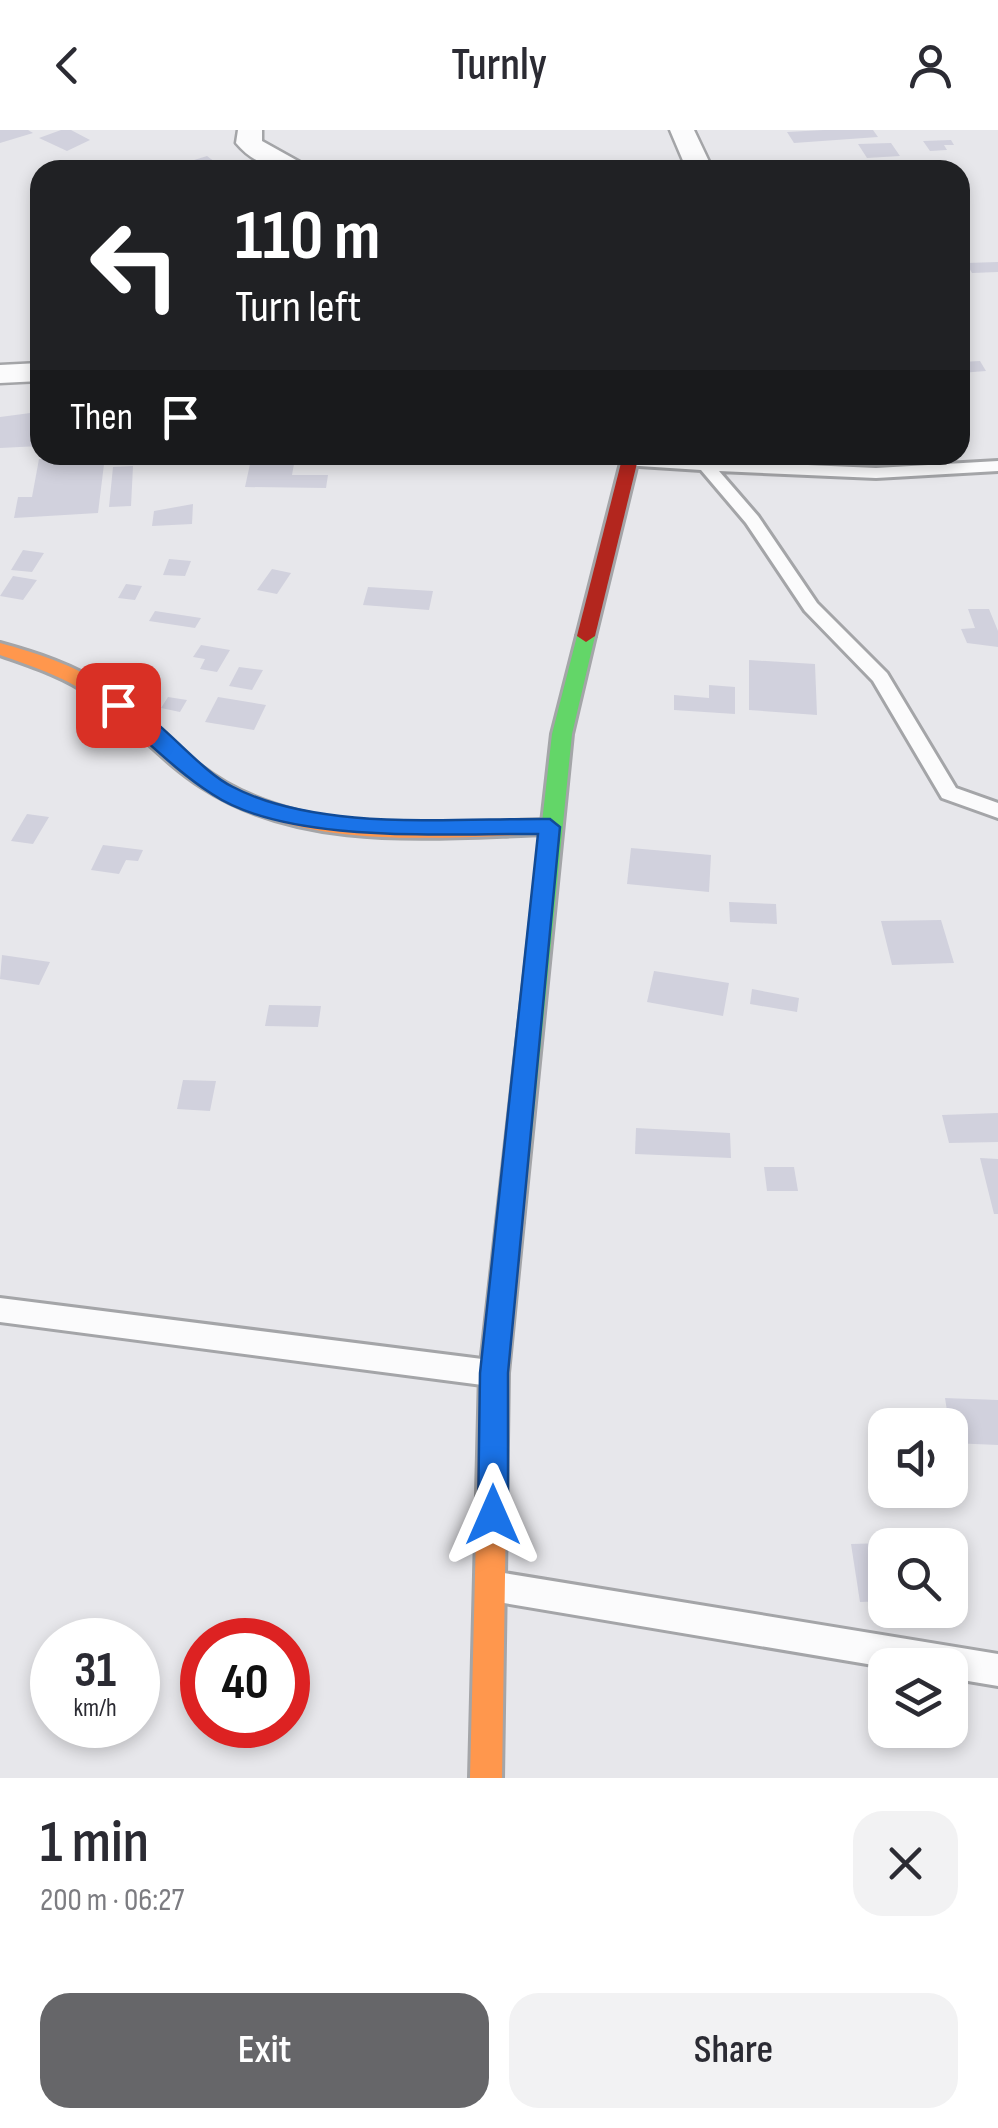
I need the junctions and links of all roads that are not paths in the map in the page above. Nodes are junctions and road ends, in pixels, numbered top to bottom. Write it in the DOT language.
graph roads {
  1 [pos="250,130"];
  2 [pos="682,130"];
  3 [pos="274,160"];
  4 [pos="696,160"];
  5 [pos="30,372"];
  6 [pos="0,374"];
  7 [pos="628,465"];
  8 [pos="705,465"];
  9 [pos="998,466"];
  10 [pos="0,648"];
  11 [pos="998,812"];
  12 [pos="550,827"];
  13 [pos="0,1310"];
  14 [pos="494,1373"];
  15 [pos="492,1586"];
  16 [pos="998,1670"];
  17 [pos="486,1778"];
  1 -- 3 [label="street"];
  2 -- 4 [label="street"];
  5 -- 6 [label="street"];
  7 -- 12 [label="street"];
  8 -- 9 [label="lane"];
  8 -- 11 [label="lane"];
  10 -- 12 [label="street"];
  12 -- 14 [label="street"];
  13 -- 14 [label="lane"];
  14 -- 15 [label="street"];
  15 -- 16 [label="lane"];
  15 -- 17 [label="street"];
}
